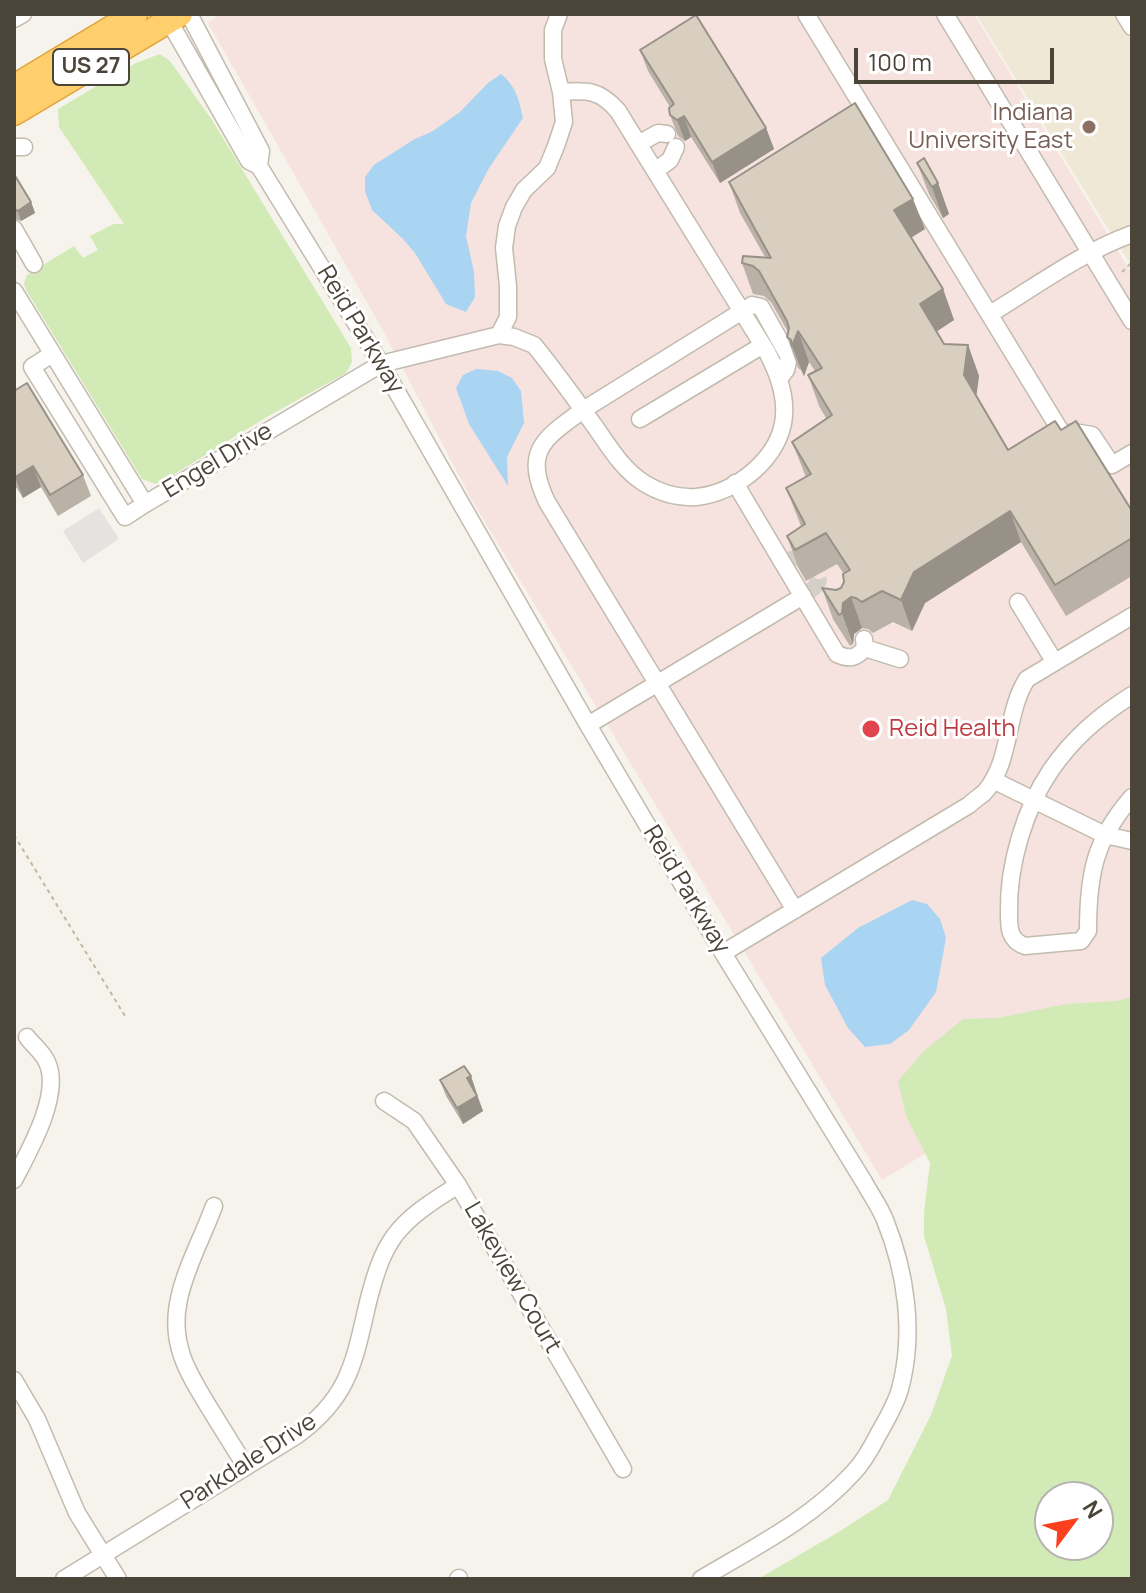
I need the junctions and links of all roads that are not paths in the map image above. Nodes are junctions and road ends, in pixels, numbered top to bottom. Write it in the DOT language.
graph roads {
  1 [pos="23,14"];
  2 [pos="135,14"];
  3 [pos="559,14"];
  4 [pos="806,14"];
  5 [pos="945,14"];
  6 [pos="1124,14"];
  7 [pos="176,16"];
  8 [pos="14,19"];
  9 [pos="1132,27"];
  10 [pos="14,87"];
  11 [pos="561,92"];
  12 [pos="14,113"];
  13 [pos="638,144"];
  14 [pos="655,171"];
  15 [pos="14,229"];
  16 [pos="1132,234"];
  17 [pos="1091,253"];
  18 [pos="34,264"];
  19 [pos="14,291"];
  20 [pos="743,312"];
  21 [pos="990,314"];
  22 [pos="1132,321"];
  23 [pos="499,335"];
  24 [pos="763,345"];
  25 [pos="52,354"];
  26 [pos="381,364"];
  27 [pos="780,378"];
  28 [pos="583,410"];
  29 [pos="640,419"];
  30 [pos="1132,453"];
  31 [pos="735,483"];
  32 [pos="145,504"];
  33 [pos="1018,602"];
  34 [pos="807,603"];
  35 [pos="828,605"];
  36 [pos="1132,616"];
  37 [pos="900,659"];
  38 [pos="1054,661"];
  39 [pos="658,684"];
  40 [pos="1132,695"];
  41 [pos="588,725"];
  42 [pos="993,780"];
  43 [pos="1132,797"];
  44 [pos="1035,800"];
  45 [pos="1105,835"];
  46 [pos="1132,841"];
  47 [pos="795,910"];
  48 [pos="723,953"];
  49 [pos="27,1037"];
  50 [pos="384,1101"];
  51 [pos="14,1180"];
  52 [pos="458,1185"];
  53 [pos="214,1206"];
  54 [pos="14,1380"];
  55 [pos="246,1467"];
  56 [pos="623,1469"];
  57 [pos="103,1554"];
  58 [pos="64,1579"];
  59 [pos="118,1579"];
  60 [pos="701,1579"];
  1 -- 8 [label="street"];
  2 -- 10 [label="highway, US 27"];
  3 -- 11 [label="street"];
  4 -- 21 [label="street"];
  5 -- 17 [label="street"];
  6 -- 9 [label="street"];
  7 -- 12 [label="highway, US 27"];
  7 -- 26 [label="street, Reid Parkway"];
  11 -- 13 [label="street"];
  11 -- 23 [label="street"];
  13 -- 14 [label="street"];
  13 -- 14 [label="street"];
  14 -- 20 [label="street"];
  15 -- 18 [label="street"];
  16 -- 17 [label="street"];
  17 -- 21 [label="street"];
  17 -- 22 [label="street"];
  19 -- 25 [label="street, Engel Drive"];
  20 -- 24 [label="street"];
  20 -- 27 [label="street"];
  20 -- 28 [label="street"];
  21 -- 30 [label="street"];
  23 -- 26 [label="street, Engel Drive"];
  23 -- 28 [label="street"];
  24 -- 27 [label="street"];
  24 -- 29 [label="street"];
  25 -- 32 [label="street, Engel Drive"];
  25 -- 32 [label="street"];
  26 -- 32 [label="street, Engel Drive"];
  26 -- 41 [label="street, Reid Parkway"];
  27 -- 31 [label="street"];
  28 -- 31 [label="street"];
  28 -- 39 [label="street"];
  31 -- 34 [label="street"];
  33 -- 38 [label="street"];
  34 -- 35 [label="street"];
  34 -- 37 [label="street"];
  34 -- 39 [label="street"];
  36 -- 38 [label="street"];
  38 -- 42 [label="street"];
  39 -- 41 [label="street"];
  39 -- 47 [label="street"];
  40 -- 44 [label="street"];
  41 -- 48 [label="street, Reid Parkway"];
  42 -- 44 [label="street"];
  42 -- 47 [label="street"];
  43 -- 45 [label="street"];
  44 -- 45 [label="street"];
  44 -- 45 [label="street"];
  45 -- 46 [label="street"];
  47 -- 48 [label="street"];
  48 -- 60 [label="street, Reid Parkway"];
  49 -- 51 [label="street"];
  50 -- 52 [label="street, Lakeview Court"];
  52 -- 55 [label="street, Parkdale Drive"];
  52 -- 56 [label="street, Lakeview Court"];
  53 -- 55 [label="street"];
  54 -- 57 [label="street"];
  55 -- 57 [label="street, Parkdale Drive"];
  57 -- 58 [label="street, Parkdale Drive"];
  57 -- 59 [label="street"];
}
